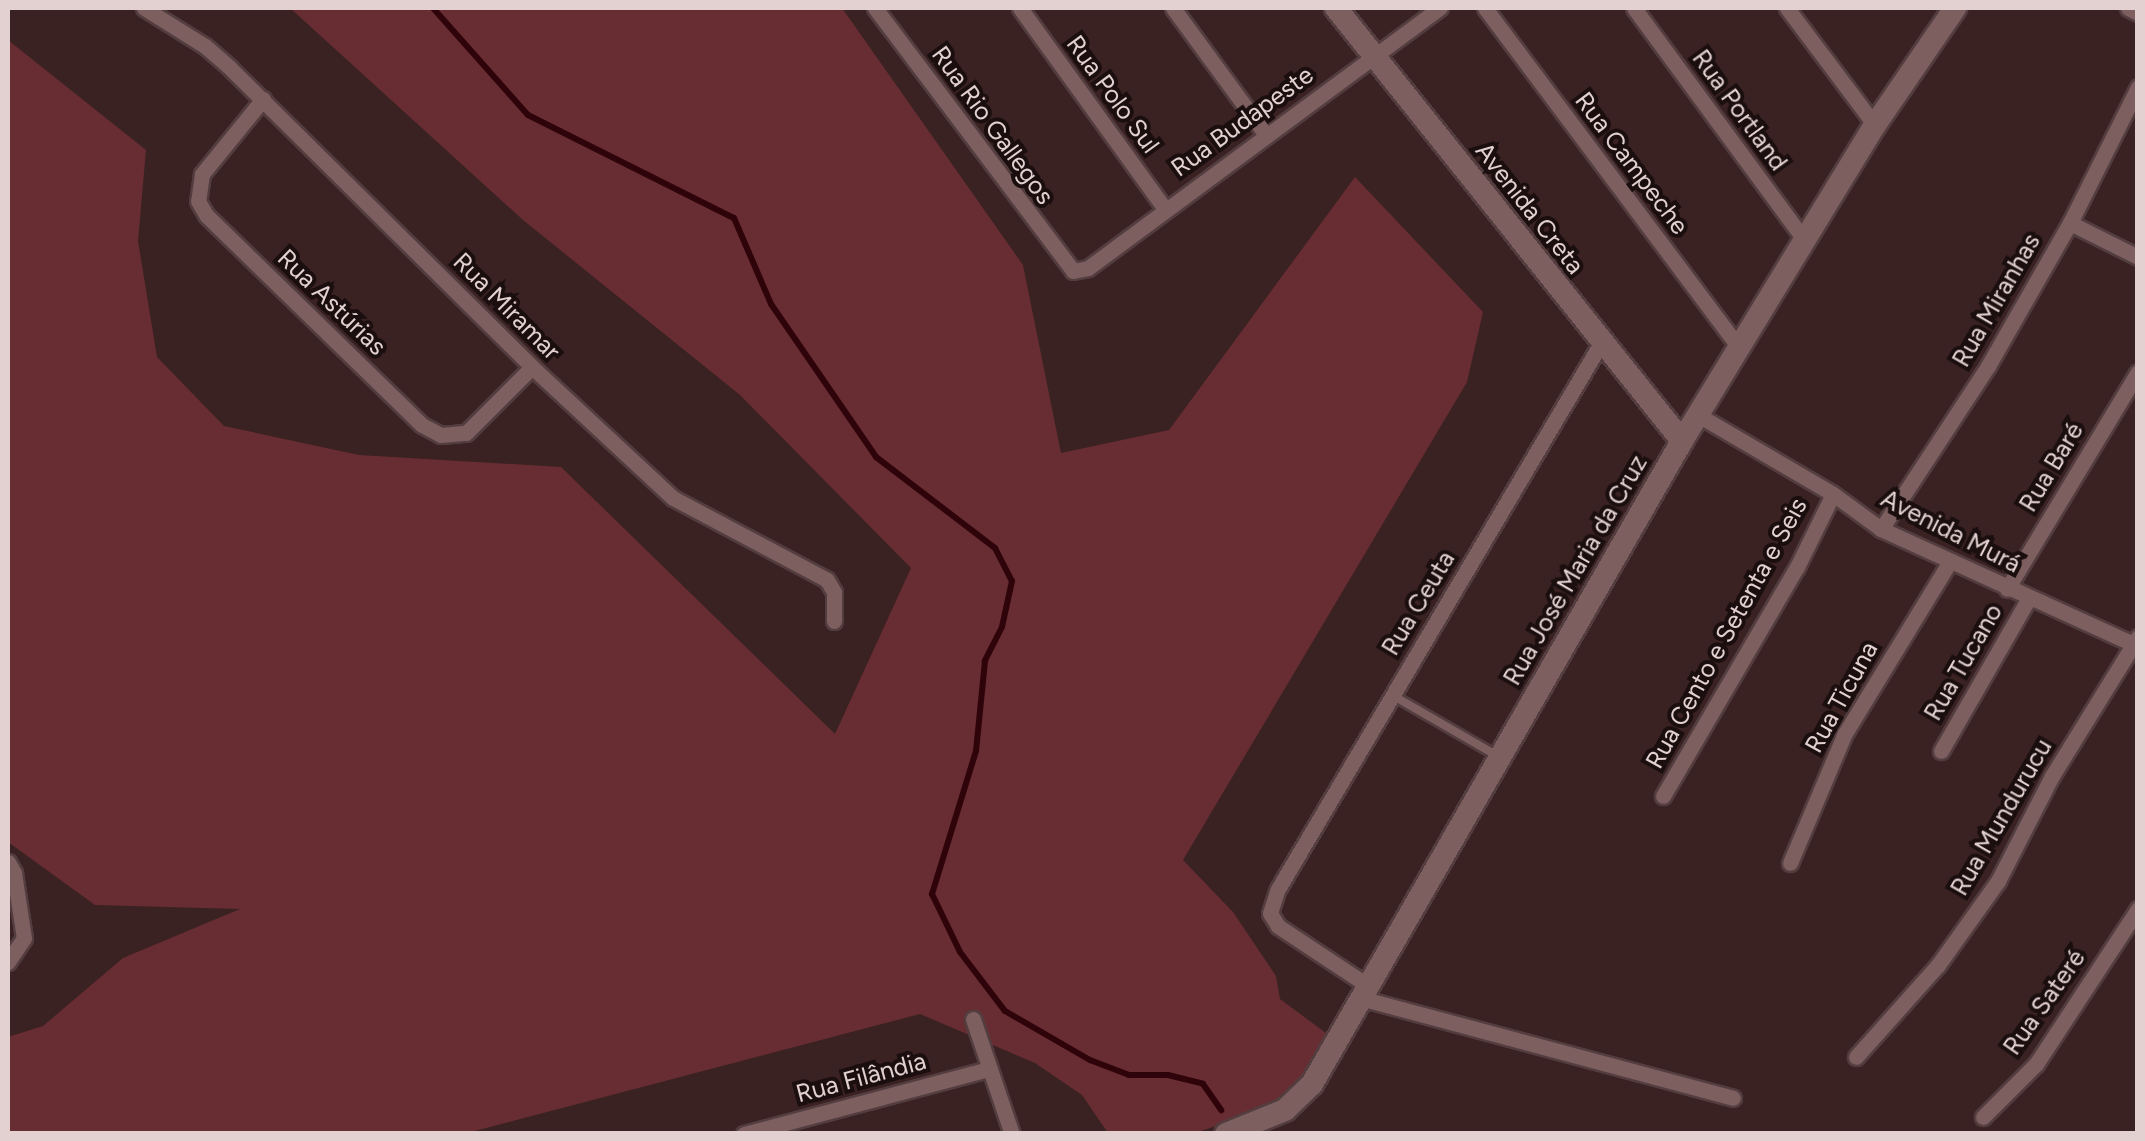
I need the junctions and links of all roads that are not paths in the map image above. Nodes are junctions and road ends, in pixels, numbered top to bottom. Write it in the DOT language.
graph roads {
  1 [pos="144,8"];
  2 [pos="875,8"];
  3 [pos="1020,8"];
  4 [pos="1173,8"];
  5 [pos="1336,8"];
  6 [pos="1440,8"];
  7 [pos="1485,8"];
  8 [pos="1634,8"];
  9 [pos="1787,8"];
  10 [pos="1955,8"];
  11 [pos="2128,8"];
  12 [pos="2138,13"];
  13 [pos="1373,55"];
  14 [pos="2138,87"];
  15 [pos="263,99"];
  16 [pos="2132,112"];
  17 [pos="1875,125"];
  18 [pos="1266,136"];
  19 [pos="1165,209"];
  20 [pos="2070,223"];
  21 [pos="1805,242"];
  22 [pos="2138,258"];
  23 [pos="1073,271"];
  24 [pos="1601,342"];
  25 [pos="1739,348"];
  26 [pos="532,367"];
  27 [pos="2138,372"];
  28 [pos="1698,415"];
  29 [pos="1682,441"];
  30 [pos="1833,494"];
  31 [pos="1882,528"];
  32 [pos="1949,563"];
  33 [pos="2007,589"];
  34 [pos="2028,598"];
  35 [pos="834,620"];
  36 [pos="2136,642"];
  37 [pos="1392,695"];
  38 [pos="1942,752"];
  39 [pos="1497,756"];
  40 [pos="1663,796"];
  41 [pos="8,862"];
  42 [pos="1790,863"];
  43 [pos="2138,909"];
  44 [pos="8,962"];
  45 [pos="1363,992"];
  46 [pos="973,1019"];
  47 [pos="1856,1057"];
  48 [pos="990,1069"];
  49 [pos="1733,1098"];
  50 [pos="1983,1117"];
  51 [pos="744,1134"];
  52 [pos="1012,1134"];
  53 [pos="1226,1134"];
  1 -- 15 [label="street, Rua Miramar"];
  2 -- 23 [label="street, Rua Rio Gallegos"];
  3 -- 19 [label="street, Rua Polo Sul"];
  4 -- 18 [label="street"];
  5 -- 13 [label="street, Avenida Creta"];
  6 -- 13 [label="street, Rua Budapeste"];
  7 -- 25 [label="street, Rua Campeche"];
  8 -- 21 [label="street, Rua Portland"];
  9 -- 17 [label="street"];
  10 -- 17 [label="street, Rua José Maria da Cruz"];
  11 -- 12 [label="street"];
  13 -- 18 [label="street, Rua Budapeste"];
  13 -- 24 [label="street, Avenida Creta"];
  14 -- 16 [label="street, Rua Miranhas"];
  15 -- 26 [label="street, Rua Miramar"];
  15 -- 26 [label="street, Rua Astúrias"];
  16 -- 20 [label="street, Rua Miranhas"];
  17 -- 21 [label="street, Rua José Maria da Cruz"];
  18 -- 19 [label="street, Rua Budapeste"];
  19 -- 23 [label="street, Rua Budapeste"];
  20 -- 22 [label="street"];
  20 -- 31 [label="street, Rua Miranhas"];
  21 -- 25 [label="street, Rua José Maria da Cruz"];
  24 -- 29 [label="street, Avenida Creta"];
  24 -- 37 [label="street, Rua Ceuta"];
  25 -- 28 [label="street, Rua José Maria da Cruz"];
  26 -- 35 [label="street, Rua Miramar"];
  27 -- 33 [label="street, Rua Baré"];
  28 -- 29 [label="street, Rua José Maria da Cruz"];
  28 -- 30 [label="street, Avenida Murá"];
  29 -- 39 [label="street, Rua José Maria da Cruz"];
  30 -- 31 [label="street, Avenida Murá"];
  30 -- 40 [label="street, Rua Cento e Setenta e Seis"];
  31 -- 32 [label="street, Avenida Murá"];
  32 -- 33 [label="street, Avenida Murá"];
  32 -- 42 [label="street, Rua Ticuna"];
  33 -- 34 [label="street, Avenida Murá"];
  34 -- 36 [label="street, Avenida Murá"];
  34 -- 38 [label="street, Rua Tucano"];
  36 -- 47 [label="street, Rua Mundurucu"];
  37 -- 39 [label="lane"];
  37 -- 45 [label="street, Rua Ceuta"];
  39 -- 45 [label="street, Rua José Maria da Cruz"];
  41 -- 44 [label="street"];
  43 -- 50 [label="street, Rua Sateré"];
  45 -- 49 [label="street"];
  45 -- 53 [label="street, Rua José Maria da Cruz"];
  46 -- 48 [label="street"];
  48 -- 51 [label="street, Rua Filândia"];
  48 -- 52 [label="street"];
}
